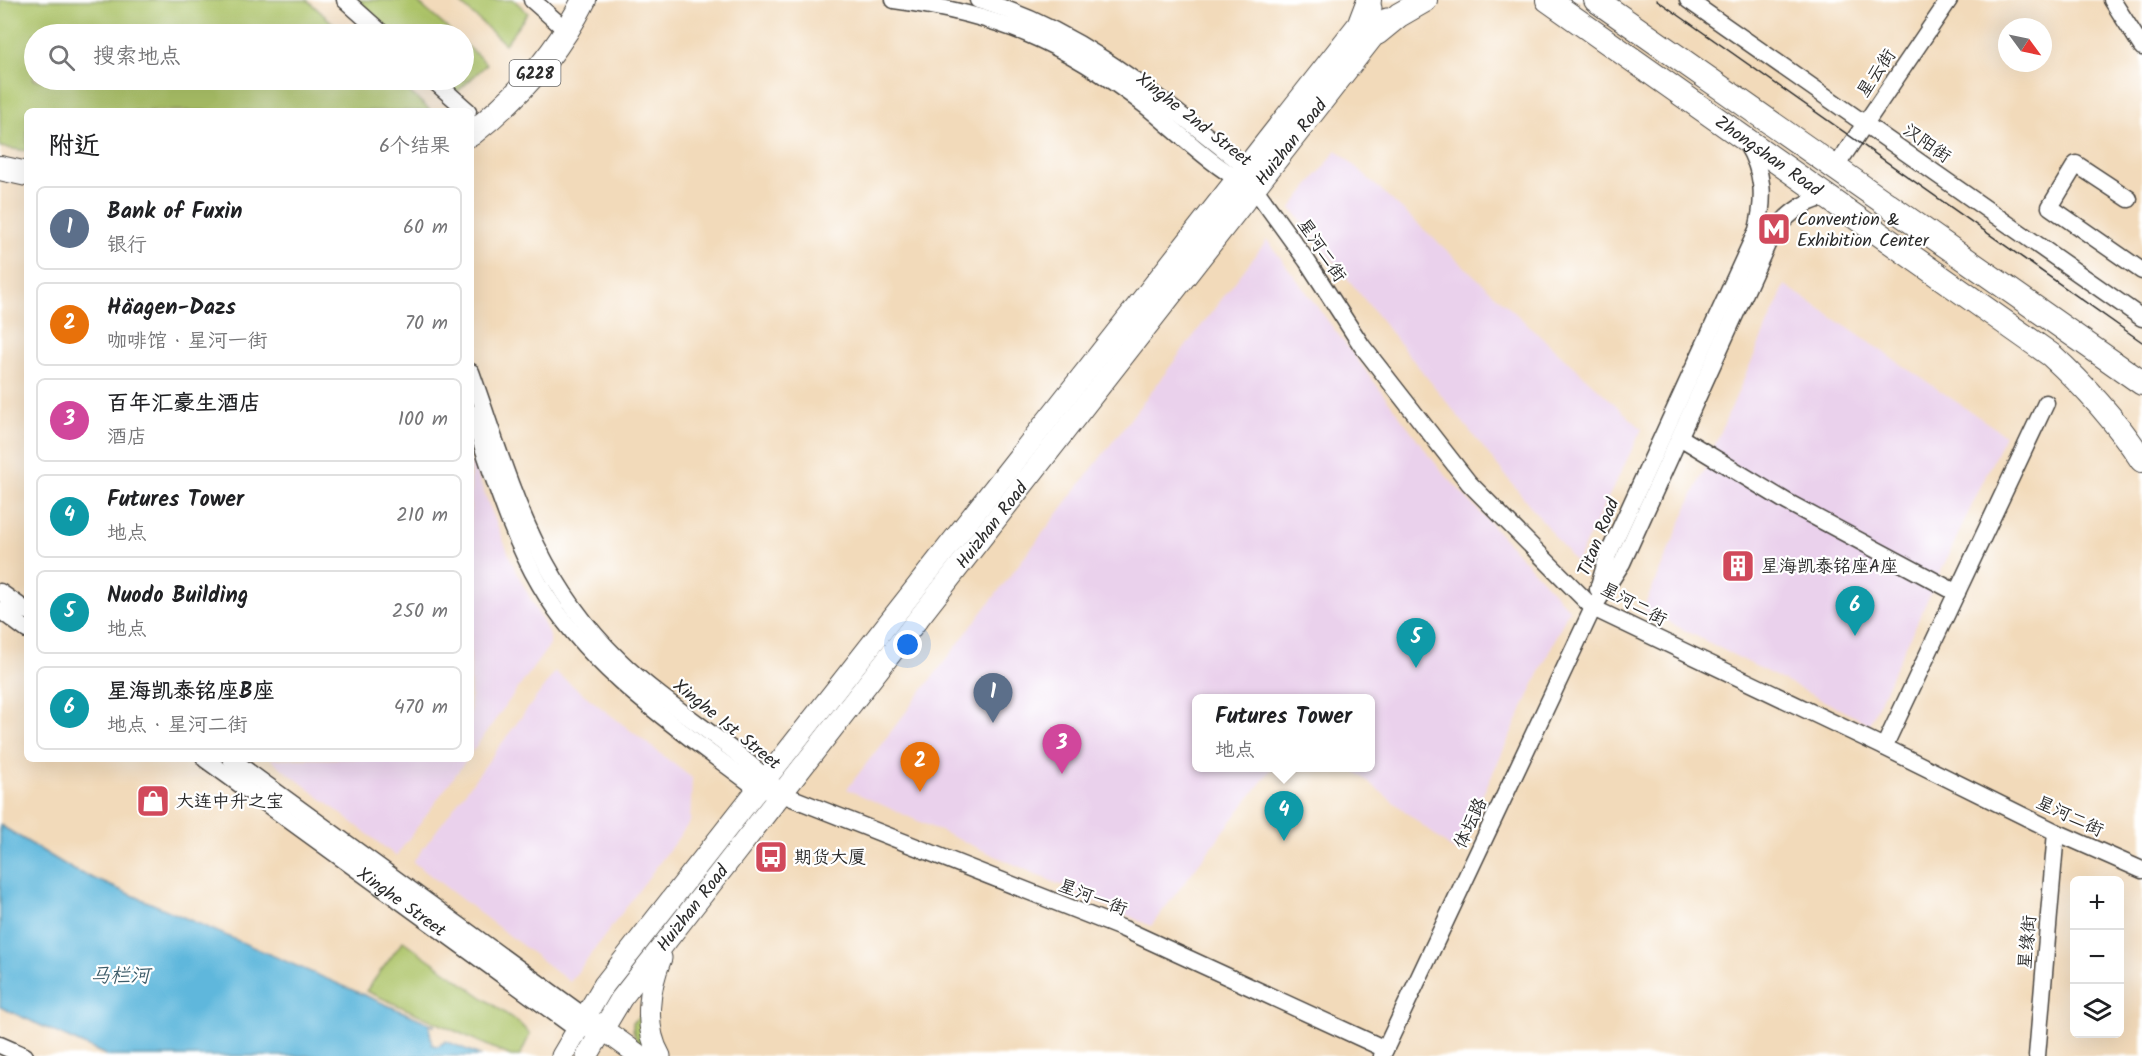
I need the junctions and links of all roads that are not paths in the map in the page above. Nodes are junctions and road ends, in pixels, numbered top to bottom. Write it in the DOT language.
graph roads {
  1 [pos="345,0"];
  2 [pos="532,0"];
  3 [pos="584,0"];
  4 [pos="894,0"];
  5 [pos="978,0"];
  6 [pos="1377,0"];
  7 [pos="1402,0"];
  8 [pos="1425,0"];
  9 [pos="1596,0"];
  10 [pos="1688,0"];
  11 [pos="1948,0"];
  12 [pos="2112,0"];
  13 [pos="1549,2"];
  14 [pos="562,17"];
  15 [pos="1369,18"];
  16 [pos="373,24"];
  17 [pos="2142,48"];
  18 [pos="443,90"];
  19 [pos="462,108"];
  20 [pos="474,118"];
  21 [pos="1865,124"];
  22 [pos="1743,138"];
  23 [pos="0,168"];
  24 [pos="1835,168"];
  25 [pos="24,173"];
  26 [pos="1246,178"];
  27 [pos="0,184"];
  28 [pos="24,189"];
  29 [pos="1826,197"];
  30 [pos="2129,199"];
  31 [pos="2142,271"];
  32 [pos="2142,318"];
  33 [pos="474,380"];
  34 [pos="2142,383"];
  35 [pos="2046,403"];
  36 [pos="474,420"];
  37 [pos="1683,439"];
  38 [pos="2142,460"];
  39 [pos="0,592"];
  40 [pos="1957,593"];
  41 [pos="1593,608"];
  42 [pos="24,609"];
  43 [pos="0,610"];
  44 [pos="24,628"];
  45 [pos="1884,747"];
  46 [pos="209,762"];
  47 [pos="235,762"];
  48 [pos="762,784"];
  49 [pos="782,794"];
  50 [pos="2056,832"];
  51 [pos="2142,870"];
  52 [pos="673,933"];
  53 [pos="582,1023"];
  54 [pos="603,1029"];
  55 [pos="0,1045"];
  56 [pos="1384,1052"];
  57 [pos="568,1054"];
  58 [pos="25,1056"];
  59 [pos="587,1056"];
  60 [pos="640,1056"];
  61 [pos="660,1056"];
  62 [pos="2037,1056"];
  1 -- 16 [label="street"];
  2 -- 14 [label="street"];
  3 -- 14 [label="highway, G228"];
  4 -- 26 [label="street, Xinghe 2nd Street"];
  5 -- 26 [label="street, Xinghe 2nd Street"];
  6 -- 15 [label="main road, Huizhan Road"];
  7 -- 15 [label="main road, Huizhan Road"];
  8 -- 15 [label="highway"];
  9 -- 24 [label="highway, Zhongshan Road"];
  10 -- 21 [label="street, 汉阳街"];
  11 -- 21 [label="street, 星云街"];
  12 -- 17 [label="street"];
  13 -- 22 [label="highway, Zhongshan Road"];
  14 -- 20 [label="highway, G228"];
  15 -- 26 [label="main road, Huizhan Road"];
  18 -- 19 [label="street"];
  21 -- 24 [label="street, 星云街"];
  21 -- 32 [label="street, 汉阳街"];
  22 -- 29 [label="highway, Zhongshan Road"];
  22 -- 41 [label="street, Titan Road"];
  23 -- 25 [label="highway"];
  24 -- 34 [label="highway, Zhongshan Road"];
  26 -- 41 [label="street, 星河二街"];
  26 -- 48 [label="main road, Huizhan Road"];
  26 -- 49 [label="main road, Huizhan Road"];
  27 -- 28 [label="highway"];
  29 -- 38 [label="highway, Zhongshan Road"];
  29 -- 41 [label="street, Titan Road"];
  30 -- 31 [label="street"];
  33 -- 48 [label="street, Xinghe 1st Street"];
  35 -- 40 [label="street"];
  36 -- 48 [label="street, Xinghe 1st Street"];
  37 -- 40 [label="street"];
  39 -- 42 [label="street"];
  40 -- 45 [label="street"];
  41 -- 45 [label="street, 星河二街"];
  41 -- 56 [label="street, 体坛路"];
  43 -- 44 [label="street"];
  45 -- 50 [label="street, 星河二街"];
  46 -- 53 [label="street, Xinghe Street"];
  47 -- 53 [label="street, Xinghe Street"];
  48 -- 49 [label="street, Xinghe 1st Street"];
  48 -- 53 [label="main road, Huizhan Road"];
  49 -- 52 [label="main road, Huizhan Road"];
  49 -- 56 [label="street, 星河一街"];
  50 -- 51 [label="street, 星河二街"];
  50 -- 62 [label="street, 星缘街"];
  52 -- 54 [label="main road, Huizhan Road"];
  52 -- 61 [label="main road"];
  53 -- 54 [label="main road, Xinghe Street"];
  53 -- 57 [label="main road, Huizhan Road"];
  54 -- 59 [label="main road, Huizhan Road"];
  54 -- 60 [label="main road, Xinghe Street"];
  55 -- 58 [label="street"];
}
